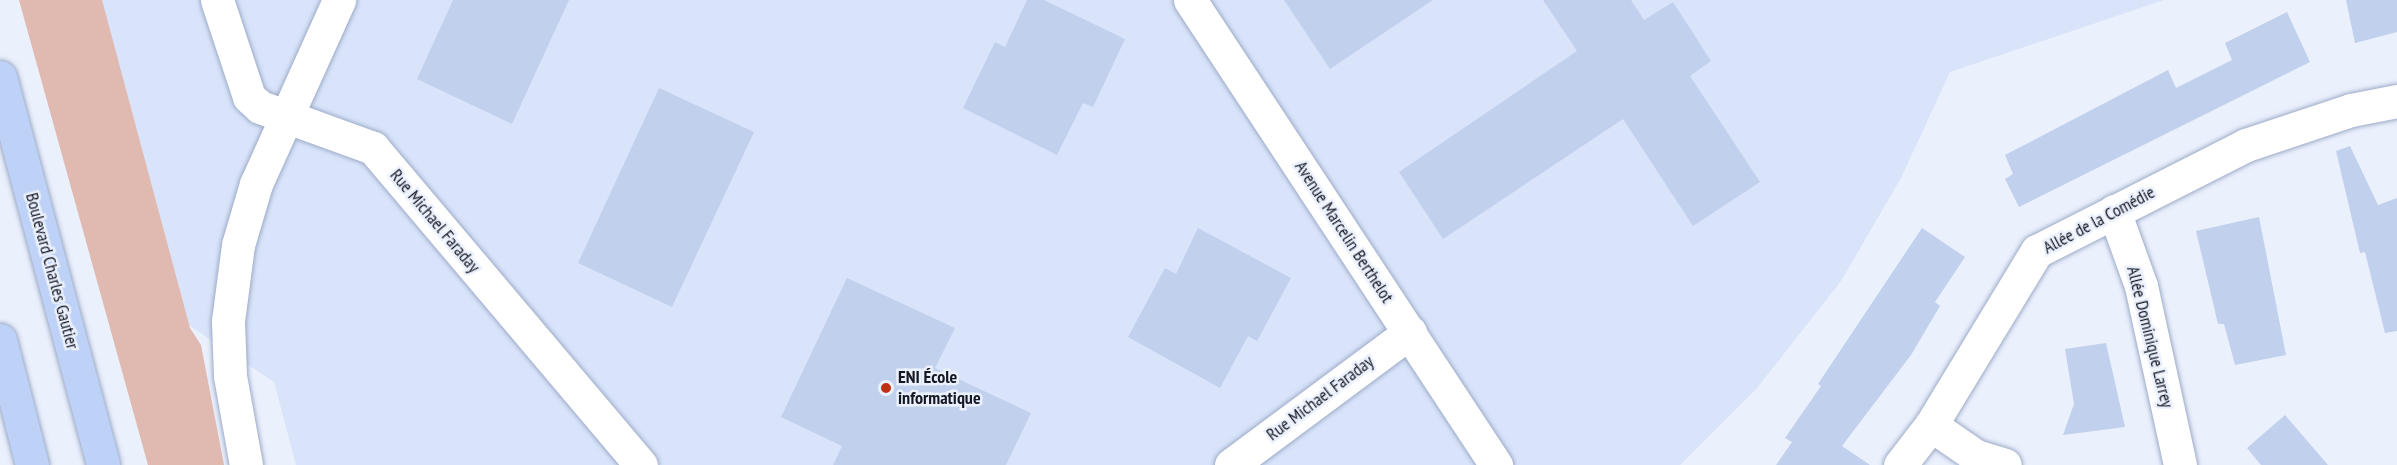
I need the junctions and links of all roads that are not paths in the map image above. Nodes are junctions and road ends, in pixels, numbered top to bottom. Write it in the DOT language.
graph roads {
  1 [pos="217,0"];
  2 [pos="339,0"];
  3 [pos="1190,0"];
  4 [pos="0,77"];
  5 [pos="2397,101"];
  6 [pos="285,117"];
  7 [pos="2114,211"];
  8 [pos="1410,332"];
  9 [pos="0,340"];
  10 [pos="1931,425"];
  11 [pos="32,465"];
  12 [pos="104,465"];
  13 [pos="246,465"];
  14 [pos="641,465"];
  15 [pos="1232,465"];
  16 [pos="1496,465"];
  17 [pos="1900,465"];
  18 [pos="2005,465"];
  19 [pos="2180,465"];
  1 -- 6 [label="street, Rue Michael Faraday"];
  2 -- 6 [label="street"];
  3 -- 8 [label="street, Avenue Marcelin Berthelot"];
  4 -- 12 [label="main road, Boulevard Charles Gautier"];
  5 -- 7 [label="street, Allée de la Comédie"];
  6 -- 13 [label="street"];
  6 -- 14 [label="street, Rue Michael Faraday"];
  7 -- 10 [label="street, Allée de la Comédie"];
  7 -- 19 [label="street, Allée Dominique Larrey"];
  8 -- 15 [label="street, Rue Michael Faraday"];
  8 -- 16 [label="street, Avenue Marcelin Berthelot"];
  9 -- 11 [label="main road"];
  10 -- 17 [label="street, Allée de la Comédie"];
  10 -- 18 [label="street"];
}
